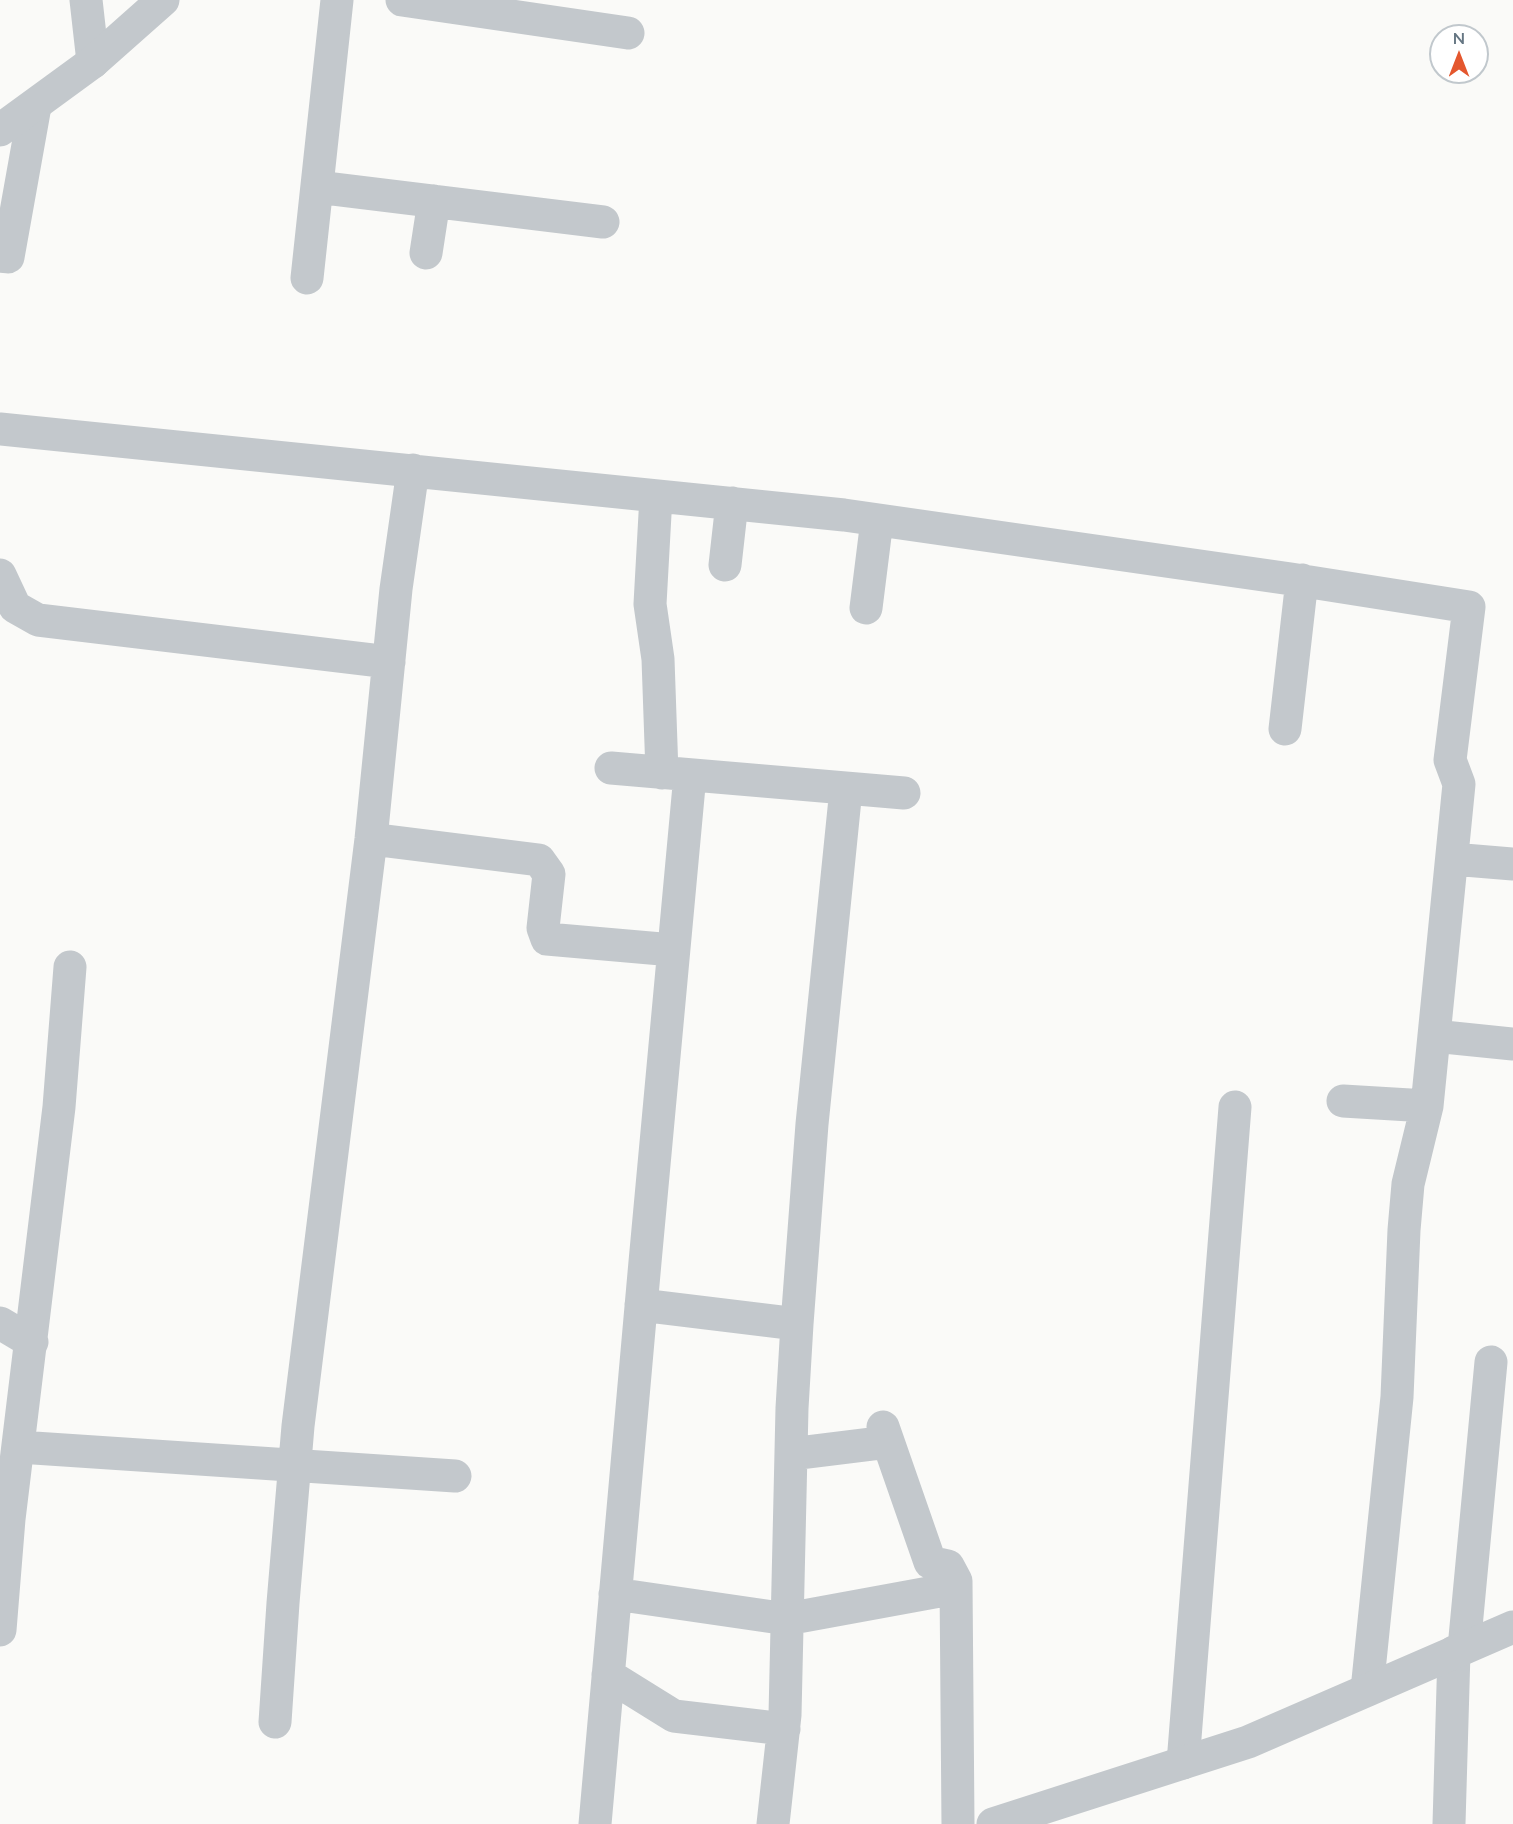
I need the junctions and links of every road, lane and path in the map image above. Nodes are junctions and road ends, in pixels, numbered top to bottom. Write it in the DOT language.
graph roads {
  1 [pos="86,0"];
  2 [pos="163,0"];
  3 [pos="337,0"];
  4 [pos="402,0"];
  5 [pos="628,33"];
  6 [pos="93,62"];
  7 [pos="34,106"];
  8 [pos="0,130"];
  9 [pos="317,187"];
  10 [pos="434,201"];
  11 [pos="603,222"];
  12 [pos="426,252"];
  13 [pos="0,256"];
  14 [pos="307,278"];
  15 [pos="0,429"];
  16 [pos="413,470"];
  17 [pos="656,496"];
  18 [pos="732,504"];
  19 [pos="877,520"];
  20 [pos="725,566"];
  21 [pos="0,575"];
  22 [pos="1302,580"];
  23 [pos="866,608"];
  24 [pos="389,662"];
  25 [pos="1285,729"];
  26 [pos="611,768"];
  27 [pos="676,774"];
  28 [pos="846,789"];
  29 [pos="904,793"];
  30 [pos="370,839"];
  31 [pos="1452,859"];
  32 [pos="1513,864"];
  33 [pos="673,950"];
  34 [pos="70,967"];
  35 [pos="1434,1036"];
  36 [pos="1513,1044"];
  37 [pos="1342,1101"];
  38 [pos="1427,1106"];
  39 [pos="1235,1107"];
  40 [pos="641,1305"];
  41 [pos="0,1323"];
  42 [pos="797,1324"];
  43 [pos="32,1342"];
  44 [pos="1491,1362"];
  45 [pos="19,1446"];
  46 [pos="791,1454"];
  47 [pos="295,1466"];
  48 [pos="455,1476"];
  49 [pos="956,1588"];
  50 [pos="615,1594"];
  51 [pos="787,1619"];
  52 [pos="1513,1627"];
  53 [pos="0,1630"];
  54 [pos="1459,1650"];
  55 [pos="608,1676"];
  56 [pos="1367,1690"];
  57 [pos="275,1722"];
  58 [pos="784,1729"];
  59 [pos="1183,1763"];
  60 [pos="1042,1816"];
  61 [pos="596,1824"];
  62 [pos="773,1824"];
  63 [pos="958,1824"];
  64 [pos="993,1824"];
  65 [pos="1449,1824"];
  1 -- 6 [label="street"];
  2 -- 6 [label="street"];
  3 -- 9 [label="street"];
  4 -- 5 [label="street"];
  6 -- 7 [label="street"];
  7 -- 8 [label="street"];
  7 -- 13 [label="street"];
  9 -- 10 [label="street"];
  9 -- 14 [label="street"];
  10 -- 11 [label="street"];
  10 -- 12 [label="street"];
  15 -- 16 [label="street"];
  16 -- 17 [label="street"];
  16 -- 24 [label="street"];
  17 -- 18 [label="street"];
  17 -- 27 [label="street"];
  18 -- 19 [label="street"];
  18 -- 20 [label="street"];
  19 -- 22 [label="street"];
  19 -- 23 [label="street"];
  21 -- 24 [label="street"];
  22 -- 25 [label="street"];
  22 -- 31 [label="street"];
  24 -- 30 [label="street"];
  26 -- 27 [label="street"];
  27 -- 28 [label="street"];
  27 -- 33 [label="street"];
  28 -- 29 [label="street"];
  28 -- 42 [label="street"];
  30 -- 33 [label="street"];
  30 -- 47 [label="street"];
  31 -- 32 [label="street"];
  31 -- 35 [label="street"];
  33 -- 40 [label="street"];
  34 -- 43 [label="street"];
  35 -- 36 [label="street"];
  35 -- 38 [label="street"];
  37 -- 38 [label="street"];
  38 -- 56 [label="street"];
  39 -- 59 [label="street"];
  40 -- 42 [label="street"];
  40 -- 50 [label="street"];
  41 -- 43 [label="street"];
  42 -- 46 [label="street"];
  43 -- 45 [label="street"];
  44 -- 54 [label="street"];
  45 -- 47 [label="street"];
  45 -- 53 [label="street"];
  46 -- 49 [label="street"];
  46 -- 51 [label="street"];
  47 -- 48 [label="street"];
  47 -- 57 [label="street"];
  49 -- 51 [label="street"];
  49 -- 63 [label="street"];
  50 -- 51 [label="street"];
  50 -- 55 [label="street"];
  51 -- 58 [label="street"];
  52 -- 54 [label="street"];
  54 -- 56 [label="street"];
  54 -- 65 [label="street"];
  55 -- 58 [label="street"];
  55 -- 61 [label="street"];
  56 -- 59 [label="street"];
  58 -- 62 [label="street"];
  59 -- 60 [label="street"];
  60 -- 64 [label="street"];
}
